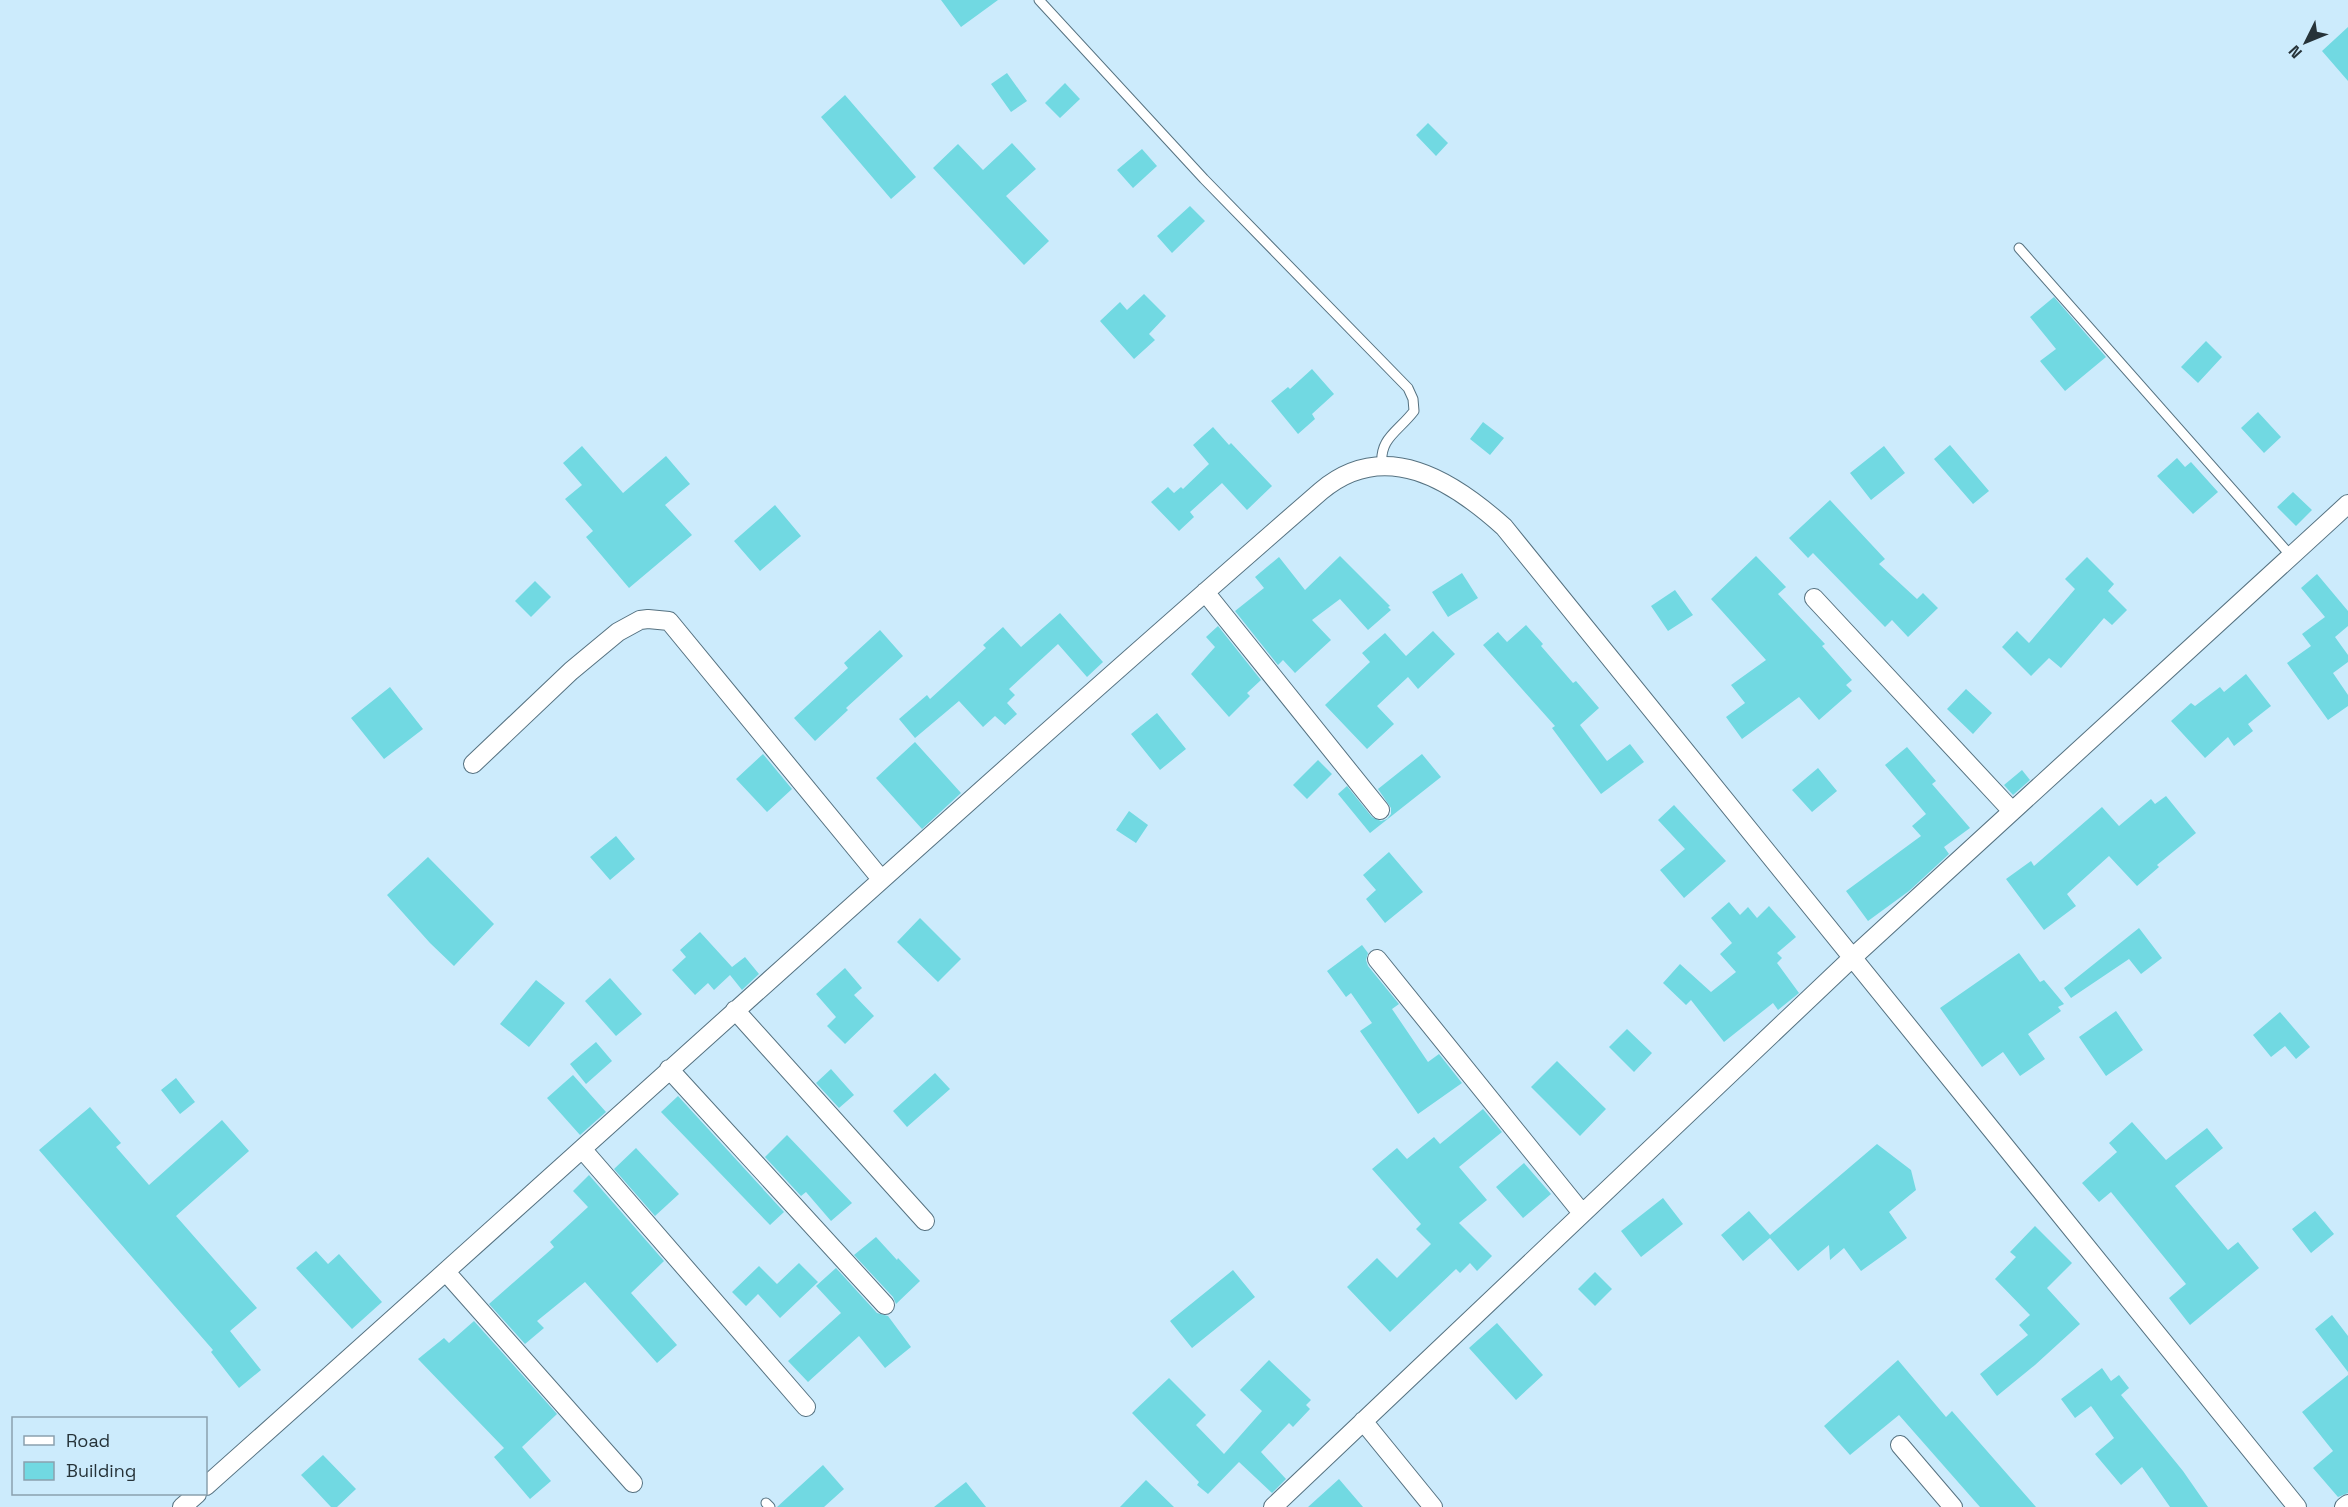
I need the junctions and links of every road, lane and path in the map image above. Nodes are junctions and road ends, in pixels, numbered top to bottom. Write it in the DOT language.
graph roads {
  1 [pos="1039,0"];
  2 [pos="2019,248"];
  3 [pos="1382,466"];
  4 [pos="2348,504"];
  5 [pos="2292,557"];
  6 [pos="1205,592"];
  7 [pos="1814,598"];
  8 [pos="473,764"];
  9 [pos="1380,810"];
  10 [pos="2012,811"];
  11 [pos="881,879"];
  12 [pos="1852,958"];
  13 [pos="1377,959"];
  14 [pos="735,1010"];
  15 [pos="669,1069"];
  16 [pos="583,1150"];
  17 [pos="1582,1213"];
  18 [pos="925,1221"];
  19 [pos="446,1272"];
  20 [pos="885,1305"];
  21 [pos="806,1407"];
  22 [pos="1364,1421"];
  23 [pos="1900,1445"];
  24 [pos="633,1484"];
  25 [pos="207,1485"];
  26 [pos="196,1495"];
  27 [pos="2348,1504"];
  28 [pos="182,1507"];
  29 [pos="1273,1507"];
  30 [pos="1433,1507"];
  31 [pos="1953,1507"];
  32 [pos="2297,1507"];
  33 [pos="2344,1507"];
  1 -- 3 [label="lane"];
  2 -- 5 [label="lane"];
  3 -- 6 [label="street"];
  3 -- 12 [label="street"];
  4 -- 5 [label="street"];
  5 -- 10 [label="street"];
  6 -- 9 [label="street"];
  6 -- 11 [label="street"];
  7 -- 10 [label="street"];
  8 -- 11 [label="street"];
  10 -- 12 [label="street"];
  11 -- 14 [label="street"];
  12 -- 17 [label="street"];
  12 -- 32 [label="street"];
  13 -- 17 [label="street"];
  14 -- 15 [label="street"];
  14 -- 18 [label="street"];
  15 -- 16 [label="street"];
  15 -- 20 [label="street"];
  16 -- 19 [label="street"];
  16 -- 21 [label="street"];
  17 -- 22 [label="street"];
  19 -- 24 [label="street"];
  19 -- 25 [label="street"];
  22 -- 29 [label="street"];
  22 -- 30 [label="street"];
  23 -- 31 [label="street"];
  26 -- 28 [label="street"];
  27 -- 33 [label="street"];
}
